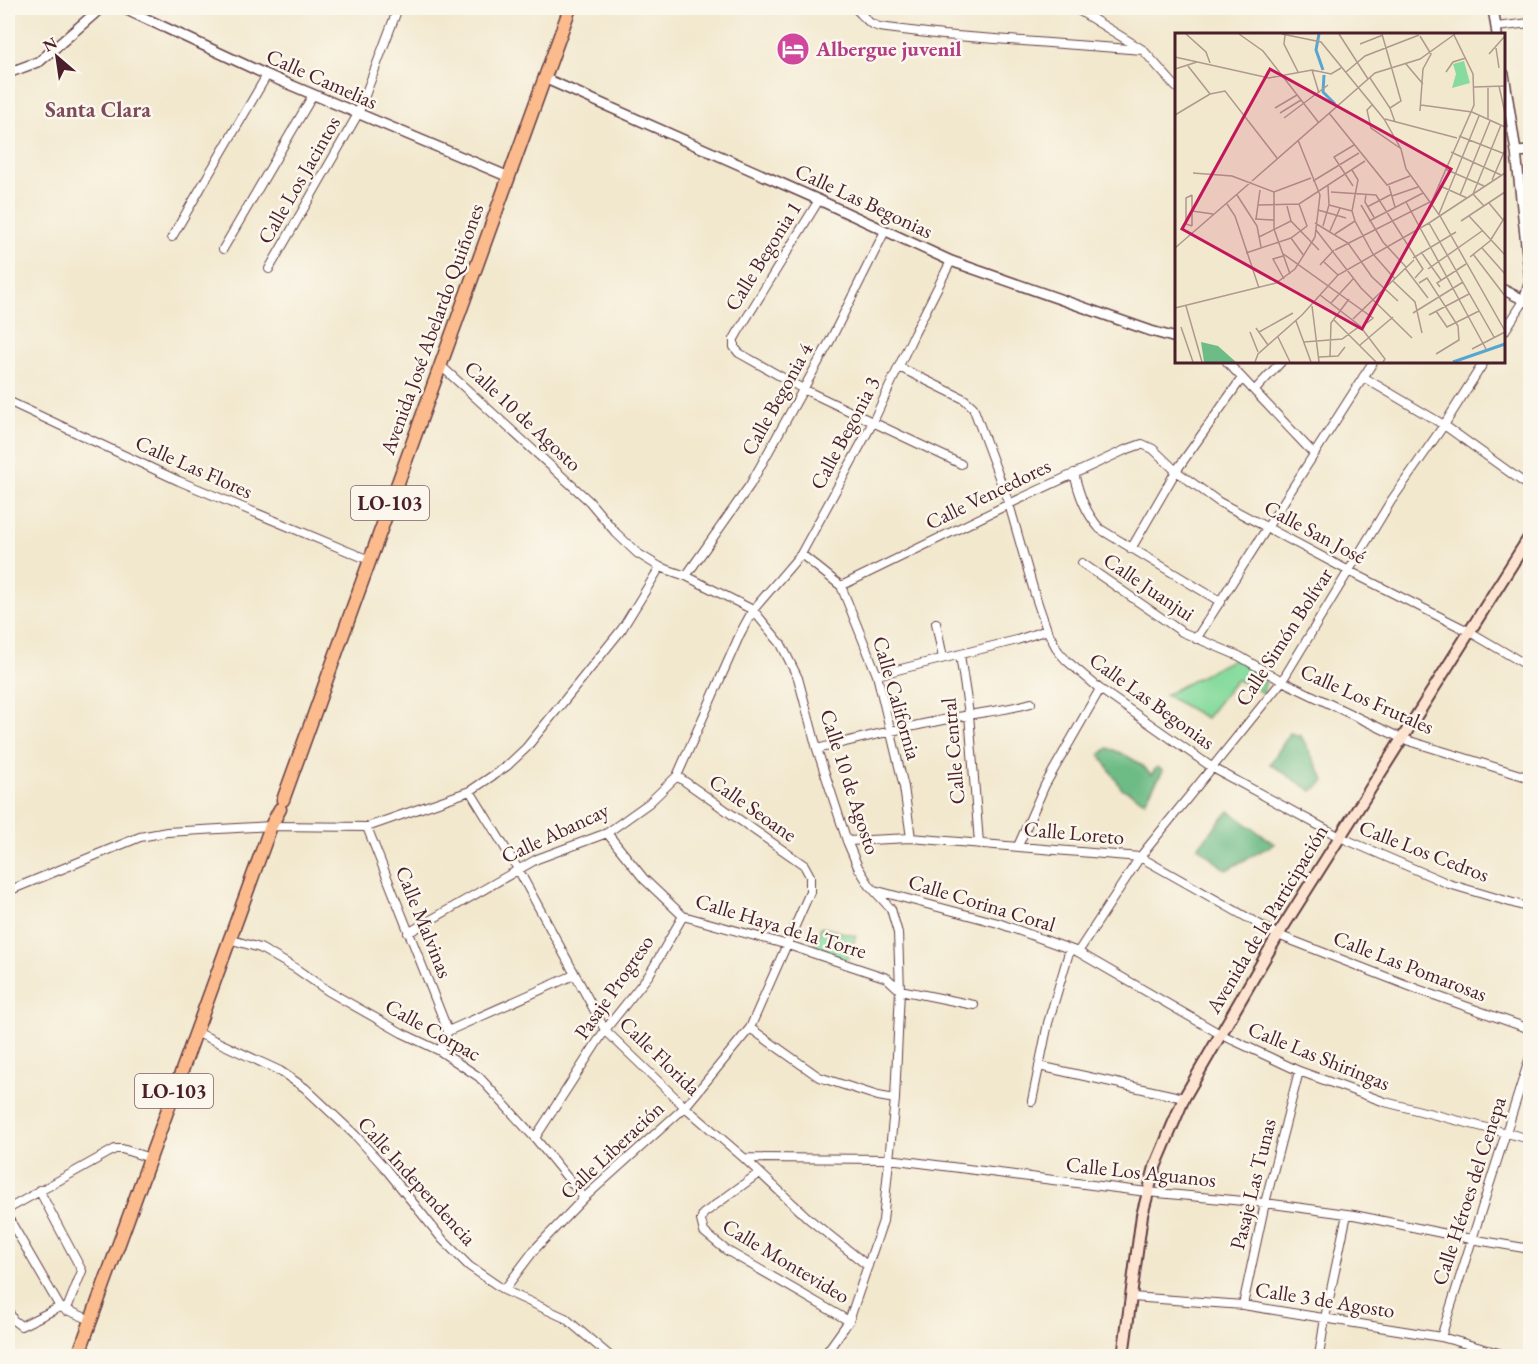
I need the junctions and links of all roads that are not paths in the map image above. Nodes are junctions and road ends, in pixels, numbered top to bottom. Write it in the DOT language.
graph roads {
  1 [pos="101,8"];
  2 [pos="123,8"];
  3 [pos="398,8"];
  4 [pos="570,8"];
  5 [pos="855,8"];
  6 [pos="1075,8"];
  7 [pos="1493,8"];
  8 [pos="1530,23"];
  9 [pos="1497,31"];
  10 [pos="1143,50"];
  11 [pos="8,74"];
  12 [pos="267,75"];
  13 [pos="544,78"];
  14 [pos="1175,86"];
  15 [pos="1505,86"];
  16 [pos="313,95"];
  17 [pos="358,114"];
  18 [pos="1530,151"];
  19 [pos="1516,152"];
  20 [pos="509,177"];
  21 [pos="819,200"];
  22 [pos="885,231"];
  23 [pos="172,237"];
  24 [pos="223,249"];
  25 [pos="951,261"];
  26 [pos="269,269"];
  27 [pos="1505,291"];
  28 [pos="1527,302"];
  29 [pos="1505,330"];
  30 [pos="1175,338"];
  31 [pos="1228,363"];
  32 [pos="1280,363"];
  33 [pos="1372,363"];
  34 [pos="1483,363"];
  35 [pos="440,365"];
  36 [pos="899,368"];
  37 [pos="1363,377"];
  38 [pos="1242,378"];
  39 [pos="803,389"];
  40 [pos="1254,390"];
  41 [pos="8,401"];
  42 [pos="872,424"];
  43 [pos="1444,425"];
  44 [pos="1153,449"];
  45 [pos="1314,454"];
  46 [pos="961,464"];
  47 [pos="1176,471"];
  48 [pos="1074,473"];
  49 [pos="1530,487"];
  50 [pos="1009,504"];
  51 [pos="1268,528"];
  52 [pos="1530,536"];
  53 [pos="1131,549"];
  54 [pos="801,554"];
  55 [pos="369,560"];
  56 [pos="1082,563"];
  57 [pos="660,567"];
  58 [pos="1349,571"];
  59 [pos="686,576"];
  60 [pos="841,586"];
  61 [pos="1221,602"];
  62 [pos="753,610"];
  63 [pos="936,623"];
  64 [pos="1047,630"];
  65 [pos="1470,632"];
  66 [pos="1196,639"];
  67 [pos="960,655"];
  68 [pos="943,658"];
  69 [pos="1530,667"];
  70 [pos="877,675"];
  71 [pos="1282,681"];
  72 [pos="1100,689"];
  73 [pos="1031,702"];
  74 [pos="969,714"];
  75 [pos="889,730"];
  76 [pos="1403,739"];
  77 [pos="817,749"];
  78 [pos="1214,768"];
  79 [pos="676,776"];
  80 [pos="1530,778"];
  81 [pos="470,791"];
  82 [pos="271,826"];
  83 [pos="367,827"];
  84 [pos="607,833"];
  85 [pos="1340,837"];
  86 [pos="911,838"];
  87 [pos="847,840"];
  88 [pos="979,843"];
  89 [pos="1018,846"];
  90 [pos="1140,857"];
  91 [pos="518,869"];
  92 [pos="808,871"];
  93 [pos="874,890"];
  94 [pos="8,891"];
  95 [pos="1530,908"];
  96 [pos="683,916"];
  97 [pos="408,933"];
  98 [pos="1278,935"];
  99 [pos="229,939"];
  100 [pos="788,945"];
  101 [pos="1074,950"];
  102 [pos="574,975"];
  103 [pos="900,990"];
  104 [pos="974,1005"];
  105 [pos="750,1028"];
  106 [pos="1530,1029"];
  107 [pos="605,1030"];
  108 [pos="448,1031"];
  109 [pos="196,1032"];
  110 [pos="1220,1035"];
  111 [pos="440,1051"];
  112 [pos="1530,1057"];
  113 [pos="1039,1066"];
  114 [pos="1299,1071"];
  115 [pos="1184,1098"];
  116 [pos="895,1099"];
  117 [pos="1032,1101"];
  118 [pos="685,1107"];
  119 [pos="1507,1135"];
  120 [pos="535,1138"];
  121 [pos="1530,1139"];
  122 [pos="150,1158"];
  123 [pos="744,1158"];
  124 [pos="889,1159"];
  125 [pos="759,1173"];
  126 [pos="39,1190"];
  127 [pos="1147,1192"];
  128 [pos="584,1198"];
  129 [pos="1265,1203"];
  130 [pos="8,1209"];
  131 [pos="1347,1214"];
  132 [pos="8,1217"];
  133 [pos="1471,1239"];
  134 [pos="1530,1249"];
  135 [pos="868,1266"];
  136 [pos="504,1290"];
  137 [pos="1132,1297"];
  138 [pos="1243,1305"];
  139 [pos="63,1309"];
  140 [pos="8,1310"];
  141 [pos="1325,1318"];
  142 [pos="92,1320"];
  143 [pos="849,1321"];
  144 [pos="1441,1337"];
  145 [pos="78,1356"];
  146 [pos="610,1356"];
  147 [pos="824,1356"];
  148 [pos="1124,1356"];
  149 [pos="1319,1356"];
  150 [pos="1510,1356"];
  1 -- 11 [label="street"];
  2 -- 12 [label="street, Calle Camelias"];
  3 -- 17 [label="street, Calle Los Jacintos"];
  4 -- 13 [label="main road, Avenida José Abelardo Quiñones / LO-103"];
  5 -- 10 [label="street"];
  6 -- 10 [label="street"];
  7 -- 9 [label="street"];
  8 -- 9 [label="street"];
  10 -- 14 [label="street"];
  12 -- 16 [label="street, Calle Camelias"];
  12 -- 23 [label="street"];
  13 -- 20 [label="main road, Avenida José Abelardo Quiñones / LO-103"];
  13 -- 21 [label="street, Calle Las Begonias"];
  15 -- 19 [label="street"];
  16 -- 17 [label="street, Calle Camelias"];
  16 -- 24 [label="street"];
  17 -- 20 [label="street, Calle Camelias"];
  17 -- 26 [label="street, Calle Los Jacintos"];
  18 -- 19 [label="street"];
  19 -- 28 [label="street"];
  20 -- 35 [label="main road, Avenida José Abelardo Quiñones / LO-103"];
  21 -- 22 [label="street, Calle Las Begonias"];
  21 -- 39 [label="street, Calle Begonia 1"];
  22 -- 25 [label="street, Calle Las Begonias"];
  22 -- 39 [label="street, Calle Begonia 4"];
  25 -- 30 [label="street, Calle Las Begonias"];
  25 -- 36 [label="street, Calle Begonia 3"];
  27 -- 28 [label="street"];
  28 -- 29 [label="street"];
  31 -- 38 [label="street"];
  32 -- 40 [label="street"];
  33 -- 37 [label="street"];
  34 -- 43 [label="street, Calle Simón Bolívar"];
  35 -- 55 [label="main road, Avenida José Abelardo Quiñones / LO-103"];
  35 -- 57 [label="street, Calle 10 de Agosto"];
  36 -- 42 [label="street, Calle Begonia 3"];
  36 -- 50 [label="street, Calle Las Begonias"];
  37 -- 43 [label="street"];
  37 -- 45 [label="street"];
  38 -- 40 [label="street"];
  38 -- 47 [label="street"];
  39 -- 42 [label="street"];
  39 -- 59 [label="street, Calle Begonia 4"];
  40 -- 45 [label="street"];
  41 -- 55 [label="street, Calle Las Flores"];
  42 -- 46 [label="street"];
  42 -- 54 [label="street, Calle Begonia 3"];
  43 -- 49 [label="street"];
  43 -- 58 [label="street, Calle Simón Bolívar"];
  44 -- 47 [label="street, Calle San José"];
  44 -- 48 [label="street, Calle Vencedores"];
  45 -- 51 [label="street"];
  47 -- 51 [label="street, Calle San José"];
  47 -- 53 [label="street"];
  48 -- 50 [label="street, Calle Vencedores"];
  48 -- 53 [label="street"];
  50 -- 60 [label="street, Calle Vencedores"];
  50 -- 64 [label="street, Calle Las Begonias"];
  51 -- 58 [label="street, Calle San José"];
  51 -- 61 [label="street"];
  52 -- 65 [label="main road, Avenida de la Participación"];
  53 -- 61 [label="street"];
  54 -- 60 [label="street, Calle California"];
  54 -- 62 [label="street, Calle Begonia 3"];
  55 -- 82 [label="main road, Avenida José Abelardo Quiñones / LO-103"];
  56 -- 66 [label="street, Calle Juanjui"];
  57 -- 59 [label="street, Calle 10 de Agosto"];
  57 -- 81 [label="street"];
  58 -- 65 [label="street, Calle San José"];
  58 -- 71 [label="street, Calle Simón Bolívar"];
  59 -- 62 [label="street, Calle 10 de Agosto"];
  60 -- 70 [label="street, Calle California"];
  61 -- 66 [label="street"];
  62 -- 77 [label="street, Calle 10 de Agosto"];
  62 -- 79 [label="street, Calle Abancay"];
  63 -- 68 [label="street"];
  64 -- 67 [label="street"];
  64 -- 72 [label="street, Calle Las Begonias"];
  65 -- 69 [label="street, Calle San José"];
  65 -- 76 [label="main road, Avenida de la Participación"];
  66 -- 71 [label="street, Calle Los Frutales"];
  67 -- 68 [label="street"];
  67 -- 74 [label="street, Calle Central"];
  68 -- 70 [label="street"];
  70 -- 75 [label="street, Calle California"];
  71 -- 76 [label="street, Calle Los Frutales"];
  71 -- 78 [label="street, Calle Simón Bolívar"];
  72 -- 78 [label="street, Calle Las Begonias"];
  72 -- 89 [label="street"];
  73 -- 74 [label="street"];
  74 -- 75 [label="street"];
  74 -- 88 [label="street, Calle Central"];
  75 -- 77 [label="street"];
  75 -- 86 [label="street, Calle California"];
  76 -- 80 [label="street, Calle Los Frutales"];
  76 -- 85 [label="main road, Avenida de la Participación"];
  77 -- 87 [label="street, Calle 10 de Agosto"];
  78 -- 85 [label="street, Calle Las Begonias"];
  78 -- 90 [label="street, Calle Simón Bolívar"];
  79 -- 84 [label="street, Calle Abancay"];
  79 -- 92 [label="street, Calle Seoane"];
  81 -- 83 [label="street"];
  81 -- 91 [label="street, Calle Florida"];
  82 -- 83 [label="street"];
  82 -- 94 [label="street"];
  82 -- 99 [label="main road, Avenida José Abelardo Quiñones / LO-103"];
  83 -- 97 [label="street, Calle Malvinas"];
  84 -- 91 [label="street, Calle Abancay"];
  84 -- 96 [label="street, Calle Haya de la Torre"];
  85 -- 95 [label="street, Calle Los Cedros"];
  85 -- 98 [label="main road, Avenida de la Participación"];
  86 -- 87 [label="street, Calle Loreto"];
  86 -- 88 [label="street, Calle Loreto"];
  87 -- 93 [label="street, Calle 10 de Agosto"];
  88 -- 89 [label="street, Calle Loreto"];
  89 -- 90 [label="street, Calle Loreto"];
  90 -- 98 [label="street, Calle Loreto"];
  90 -- 101 [label="street, Calle Simón Bolívar"];
  91 -- 97 [label="street, Calle Abancay"];
  91 -- 102 [label="street, Calle Florida"];
  92 -- 100 [label="street, Calle Liberación"];
  93 -- 101 [label="street, Calle Corina Coral"];
  93 -- 103 [label="street, Calle 10 de Agosto"];
  96 -- 100 [label="street, Calle Haya de la Torre"];
  96 -- 107 [label="street, Pasaje Progreso"];
  97 -- 108 [label="street, Calle Malvinas"];
  98 -- 106 [label="street, Calle Las Pomarosas"];
  98 -- 110 [label="main road, Avenida de la Participación"];
  99 -- 109 [label="main road, Avenida José Abelardo Quiñones / LO-103"];
  99 -- 111 [label="street, Calle Corpac"];
  100 -- 103 [label="street, Calle Haya de la Torre"];
  100 -- 105 [label="street, Calle Liberación"];
  101 -- 110 [label="street, Calle Las Shiringas"];
  101 -- 113 [label="street, Calle Simón Bolívar"];
  102 -- 107 [label="street, Calle Florida"];
  102 -- 108 [label="street"];
  103 -- 104 [label="street, Calle Haya de la Torre"];
  103 -- 116 [label="street, Calle 10 de Agosto"];
  105 -- 116 [label="street"];
  105 -- 118 [label="street, Calle Liberación"];
  107 -- 118 [label="street, Calle Florida"];
  107 -- 120 [label="street, Pasaje Progreso"];
  108 -- 111 [label="street"];
  109 -- 122 [label="main road, Avenida José Abelardo Quiñones / LO-103"];
  109 -- 136 [label="street, Calle Independencia"];
  110 -- 114 [label="street, Calle Las Shiringas"];
  110 -- 115 [label="main road, Avenida de la Participación"];
  111 -- 120 [label="street, Calle Corpac"];
  112 -- 119 [label="street, Calle Héroes del Cenepa"];
  113 -- 115 [label="street"];
  113 -- 117 [label="street, Calle Simón Bolívar"];
  114 -- 119 [label="street, Calle Las Shiringas"];
  114 -- 129 [label="street, Pasaje Las Tunas"];
  115 -- 127 [label="main road, Avenida de la Participación"];
  116 -- 124 [label="street, Calle 10 de Agosto"];
  118 -- 123 [label="street, Calle Florida"];
  118 -- 128 [label="street, Calle Liberación"];
  119 -- 121 [label="street, Calle Las Shiringas"];
  119 -- 133 [label="street, Calle Héroes del Cenepa"];
  120 -- 128 [label="street, Calle Corpac"];
  122 -- 126 [label="street"];
  122 -- 142 [label="main road, Avenida José Abelardo Quiñones / LO-103"];
  123 -- 124 [label="street, Calle Los Aguanos"];
  123 -- 125 [label="street, Calle Florida"];
  124 -- 127 [label="street, Calle Los Aguanos"];
  124 -- 135 [label="street, Calle 10 de Agosto"];
  125 -- 135 [label="street, Calle Florida"];
  125 -- 143 [label="street, Calle Montevideo"];
  126 -- 130 [label="street"];
  126 -- 139 [label="street"];
  127 -- 129 [label="street, Calle Los Aguanos"];
  127 -- 137 [label="main road, Avenida de la Participación"];
  128 -- 136 [label="street, Calle Liberación"];
  129 -- 131 [label="street, Calle Los Aguanos"];
  129 -- 138 [label="street, Pasaje Las Tunas"];
  131 -- 133 [label="street, Calle Los Aguanos"];
  131 -- 141 [label="street"];
  132 -- 139 [label="street"];
  133 -- 134 [label="street, Calle Los Aguanos"];
  133 -- 144 [label="street, Calle Héroes del Cenepa"];
  135 -- 143 [label="street, Calle 10 de Agosto"];
  136 -- 146 [label="street, Calle Independencia"];
  137 -- 138 [label="street, Calle 3 de Agosto"];
  137 -- 148 [label="main road, Avenida de la Participación"];
  138 -- 141 [label="street, Calle 3 de Agosto"];
  139 -- 140 [label="street"];
  139 -- 142 [label="street"];
  141 -- 144 [label="street, Calle 3 de Agosto"];
  141 -- 149 [label="street"];
  142 -- 145 [label="main road, Avenida José Abelardo Quiñones / LO-103"];
  143 -- 147 [label="street, Calle 10 de Agosto"];
  144 -- 150 [label="street, Calle 3 de Agosto"];
}
